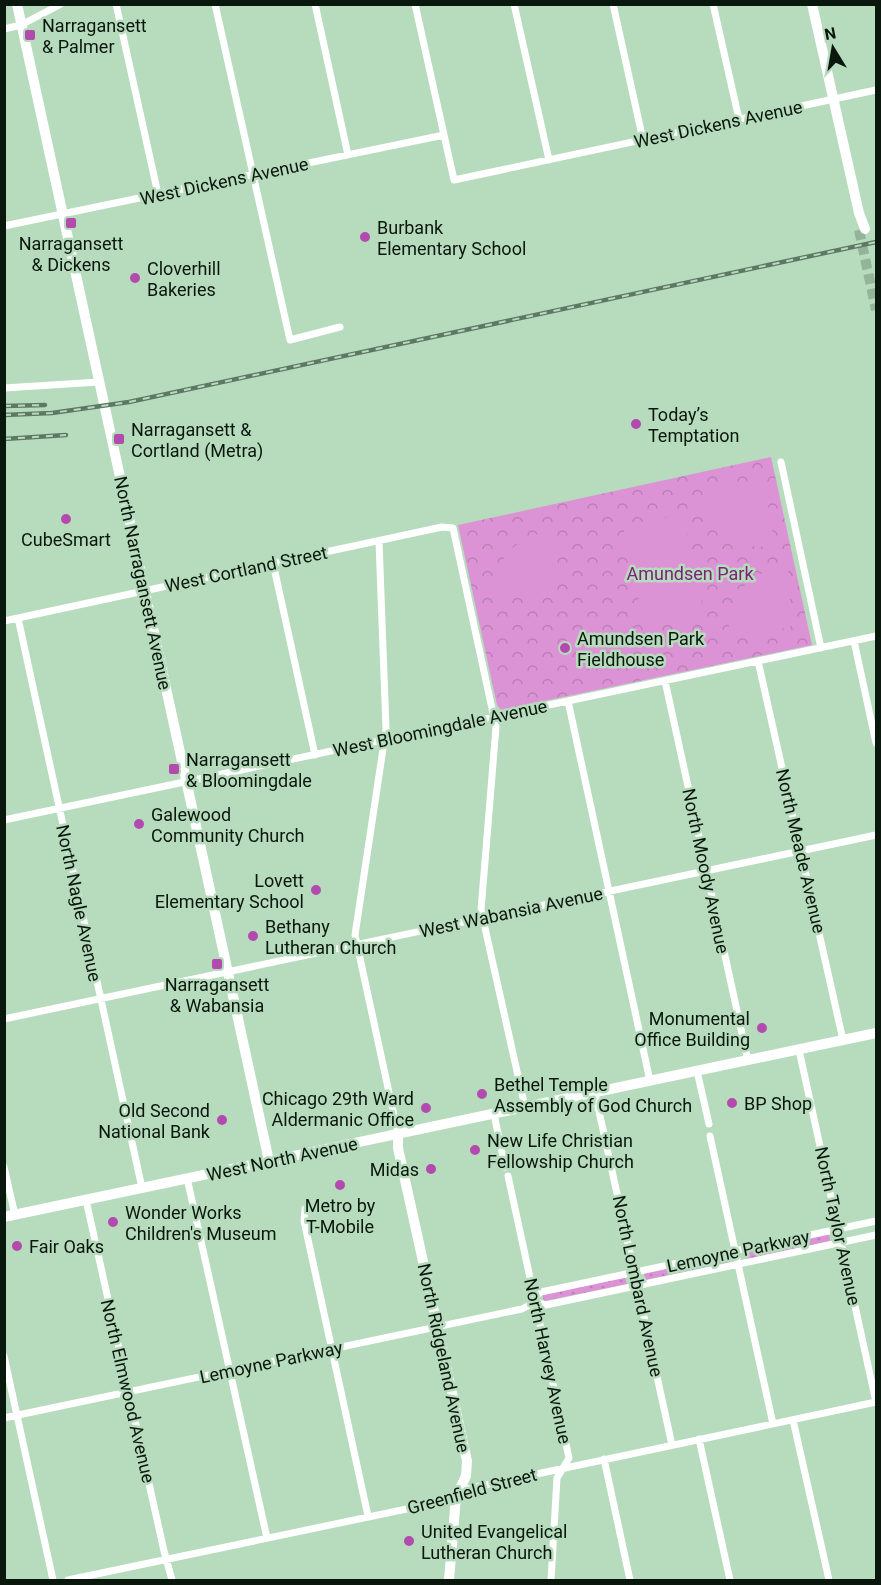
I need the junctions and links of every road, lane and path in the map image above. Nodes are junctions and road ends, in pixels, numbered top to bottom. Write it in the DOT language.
graph roads {
  1 [pos="17,4"];
  2 [pos="61,4"];
  3 [pos="116,4"];
  4 [pos="215,4"];
  5 [pos="315,4"];
  6 [pos="415,4"];
  7 [pos="514,4"];
  8 [pos="613,4"];
  9 [pos="713,4"];
  10 [pos="812,4"];
  11 [pos="21,25"];
  12 [pos="4,28"];
  13 [pos="876,90"];
  14 [pos="833,99"];
  15 [pos="739,119"];
  16 [pos="444,135"];
  17 [pos="643,140"];
  18 [pos="348,155"];
  19 [pos="549,160"];
  20 [pos="253,175"];
  21 [pos="158,194"];
  22 [pos="62,214"];
  23 [pos="4,226"];
  24 [pos="862,229"];
  25 [pos="340,327"];
  26 [pos="99,382"];
  27 [pos="4,387"];
  28 [pos="781,462"];
  29 [pos="379,541"];
  30 [pos="273,563"];
  31 [pos="145,591"];
  32 [pos="18,618"];
  33 [pos="4,621"];
  34 [pos="876,636"];
  35 [pos="854,641"];
  36 [pos="821,648"];
  37 [pos="758,661"];
  38 [pos="664,681"];
  39 [pos="568,701"];
  40 [pos="495,717"];
  41 [pos="384,740"];
  42 [pos="876,743"];
  43 [pos="315,755"];
  44 [pos="186,782"];
  45 [pos="59,809"];
  46 [pos="4,820"];
  47 [pos="876,835"];
  48 [pos="801,851"];
  49 [pos="705,871"];
  50 [pos="609,891"];
  51 [pos="483,917"];
  52 [pos="356,945"];
  53 [pos="228,972"];
  54 [pos="100,999"];
  55 [pos="4,1019"];
  56 [pos="876,1033"];
  57 [pos="843,1040"];
  58 [pos="799,1050"];
  59 [pos="748,1060"];
  60 [pos="698,1071"];
  61 [pos="650,1081"];
  62 [pos="595,1093"];
  63 [pos="525,1107"];
  64 [pos="494,1114"];
  65 [pos="709,1124"];
  66 [pos="398,1134"];
  67 [pos="710,1136"];
  68 [pos="269,1161"];
  69 [pos="4,1167"];
  70 [pos="505,1167"];
  71 [pos="508,1176"];
  72 [pos="188,1178"];
  73 [pos="142,1188"];
  74 [pos="86,1200"];
  75 [pos="305,1209"];
  76 [pos="10,1216"];
  77 [pos="876,1221"];
  78 [pos="838,1229"];
  79 [pos="876,1235"];
  80 [pos="841,1242"];
  81 [pos="736,1252"];
  82 [pos="739,1264"];
  83 [pos="635,1273"];
  84 [pos="638,1286"];
  85 [pos="535,1302"];
  86 [pos="438,1326"];
  87 [pos="331,1349"];
  88 [pos="4,1356"];
  89 [pos="230,1370"];
  90 [pos="128,1392"];
  91 [pos="876,1402"];
  92 [pos="17,1415"];
  93 [pos="4,1418"];
  94 [pos="793,1420"];
  95 [pos="774,1424"];
  96 [pos="699,1439"];
  97 [pos="672,1445"];
  98 [pos="604,1460"];
  99 [pos="564,1468"];
  100 [pos="456,1497"];
  101 [pos="368,1516"];
  102 [pos="267,1538"];
  103 [pos="167,1560"];
  104 [pos="53,1581"];
  105 [pos="68,1581"];
  106 [pos="172,1581"];
  107 [pos="449,1581"];
  108 [pos="551,1581"];
  109 [pos="630,1581"];
  110 [pos="730,1581"];
  111 [pos="829,1581"];
  1 -- 11 [label="street, North Narragansett Avenue"];
  2 -- 11 [label="street"];
  3 -- 21 [label="street"];
  4 -- 20 [label="street"];
  5 -- 18 [label="street"];
  6 -- 16 [label="street"];
  7 -- 19 [label="street"];
  8 -- 17 [label="street"];
  9 -- 15 [label="street"];
  10 -- 14 [label="street"];
  11 -- 12 [label="street"];
  11 -- 22 [label="street, North Narragansett Avenue"];
  13 -- 14 [label="street, West Dickens Avenue"];
  14 -- 15 [label="street, West Dickens Avenue"];
  14 -- 24 [label="street"];
  15 -- 17 [label="street, West Dickens Avenue"];
  16 -- 18 [label="street, West Dickens Avenue"];
  16 -- 19 [label="street, West Dickens Avenue"];
  17 -- 19 [label="street, West Dickens Avenue"];
  18 -- 20 [label="street, West Dickens Avenue"];
  20 -- 21 [label="street, West Dickens Avenue"];
  20 -- 25 [label="street"];
  21 -- 22 [label="street, West Dickens Avenue"];
  22 -- 23 [label="street, West Dickens Avenue"];
  22 -- 26 [label="street, North Narragansett Avenue"];
  26 -- 27 [label="street"];
  26 -- 31 [label="street, North Narragansett Avenue"];
  28 -- 36 [label="street"];
  29 -- 30 [label="street, West Cortland Street"];
  29 -- 40 [label="street, West Cortland Street"];
  29 -- 41 [label="street"];
  30 -- 31 [label="street, West Cortland Street"];
  30 -- 43 [label="street"];
  31 -- 32 [label="street, West Cortland Street"];
  31 -- 44 [label="street, North Narragansett Avenue"];
  32 -- 33 [label="street, West Cortland Street"];
  32 -- 45 [label="street, North Nagle Avenue"];
  34 -- 35 [label="street, West Bloomingdale Avenue"];
  35 -- 36 [label="street, West Bloomingdale Avenue"];
  35 -- 42 [label="street"];
  36 -- 37 [label="street, West Bloomingdale Avenue"];
  37 -- 38 [label="street, West Bloomingdale Avenue"];
  37 -- 48 [label="street, North Meade Avenue"];
  38 -- 39 [label="street, West Bloomingdale Avenue"];
  38 -- 49 [label="street, North Moody Avenue"];
  39 -- 40 [label="street, West Bloomingdale Avenue"];
  39 -- 50 [label="street"];
  40 -- 41 [label="street, West Bloomingdale Avenue"];
  40 -- 51 [label="street"];
  41 -- 43 [label="street, West Bloomingdale Avenue"];
  41 -- 52 [label="street"];
  43 -- 44 [label="street, West Bloomingdale Avenue"];
  44 -- 45 [label="street, West Bloomingdale Avenue"];
  44 -- 53 [label="street, North Narragansett Avenue"];
  45 -- 46 [label="street, West Bloomingdale Avenue"];
  45 -- 54 [label="street, North Nagle Avenue"];
  47 -- 48 [label="street, West Wabansia Avenue"];
  48 -- 49 [label="street, West Wabansia Avenue"];
  48 -- 57 [label="street, North Meade Avenue"];
  49 -- 50 [label="street, West Wabansia Avenue"];
  49 -- 59 [label="street, North Moody Avenue"];
  50 -- 51 [label="street, West Wabansia Avenue"];
  50 -- 61 [label="street"];
  51 -- 52 [label="street, West Wabansia Avenue"];
  51 -- 63 [label="street"];
  52 -- 53 [label="street, West Wabansia Avenue"];
  52 -- 66 [label="street"];
  53 -- 54 [label="street, West Wabansia Avenue"];
  53 -- 68 [label="street, North Narragansett Avenue"];
  54 -- 55 [label="street, West Wabansia Avenue"];
  54 -- 73 [label="street, North Nagle Avenue"];
  56 -- 57 [label="street, West North Avenue"];
  57 -- 58 [label="street, West North Avenue"];
  58 -- 59 [label="street, West North Avenue"];
  58 -- 78 [label="street, North Taylor Avenue"];
  59 -- 60 [label="street, West North Avenue"];
  60 -- 61 [label="street, West North Avenue"];
  60 -- 65 [label="street"];
  61 -- 62 [label="street, West North Avenue"];
  62 -- 63 [label="street, West North Avenue"];
  62 -- 83 [label="street, North Lombard Avenue"];
  63 -- 64 [label="street, West North Avenue"];
  64 -- 66 [label="street, West North Avenue"];
  64 -- 70 [label="street"];
  66 -- 68 [label="street, West North Avenue"];
  66 -- 86 [label="street, North Ridgeland Avenue"];
  67 -- 81 [label="street"];
  68 -- 72 [label="street, West North Avenue"];
  69 -- 76 [label="street"];
  71 -- 85 [label="street, North Harvey Avenue"];
  72 -- 73 [label="street, West North Avenue"];
  72 -- 89 [label="street"];
  73 -- 74 [label="street, West North Avenue"];
  74 -- 76 [label="street, West North Avenue"];
  74 -- 90 [label="street, North Elmwood Avenue"];
  75 -- 87 [label="street"];
  77 -- 78 [label="street, Lemoyne Parkway"];
  78 -- 80 [label="street, North Taylor Avenue"];
  78 -- 81 [label="street, Lemoyne Parkway"];
  79 -- 80 [label="street, Lemoyne Parkway"];
  80 -- 82 [label="street, Lemoyne Parkway"];
  80 -- 91 [label="street, North Taylor Avenue"];
  81 -- 82 [label="street"];
  81 -- 83 [label="street, Lemoyne Parkway"];
  82 -- 84 [label="street, Lemoyne Parkway"];
  82 -- 95 [label="street"];
  83 -- 84 [label="street, North Lombard Avenue"];
  83 -- 85 [label="street, Lemoyne Parkway"];
  84 -- 85 [label="street, Lemoyne Parkway"];
  84 -- 97 [label="street, North Lombard Avenue"];
  85 -- 86 [label="street, Lemoyne Parkway"];
  85 -- 99 [label="street, North Harvey Avenue"];
  86 -- 87 [label="street, Lemoyne Parkway"];
  86 -- 100 [label="street, North Ridgeland Avenue"];
  87 -- 89 [label="street, Lemoyne Parkway"];
  87 -- 101 [label="street"];
  88 -- 92 [label="street"];
  89 -- 90 [label="street, Lemoyne Parkway"];
  89 -- 102 [label="street"];
  90 -- 92 [label="street, Lemoyne Parkway"];
  90 -- 103 [label="street, North Elmwood Avenue"];
  91 -- 94 [label="street, Greenfield Street"];
  92 -- 93 [label="street, Lemoyne Parkway"];
  92 -- 104 [label="street"];
  94 -- 95 [label="street, Greenfield Street"];
  94 -- 111 [label="street"];
  95 -- 96 [label="street, Greenfield Street"];
  96 -- 97 [label="street, Greenfield Street"];
  96 -- 110 [label="street"];
  97 -- 98 [label="street, Greenfield Street"];
  98 -- 99 [label="street, Greenfield Street"];
  98 -- 109 [label="street"];
  99 -- 100 [label="street, Greenfield Street"];
  99 -- 108 [label="street, North Harvey Avenue"];
  100 -- 101 [label="street, Greenfield Street"];
  100 -- 107 [label="street, North Ridgeland Avenue"];
  101 -- 102 [label="street, Greenfield Street"];
  102 -- 103 [label="street, Greenfield Street"];
  103 -- 105 [label="street, Greenfield Street"];
  103 -- 106 [label="street, North Elmwood Avenue"];
}
